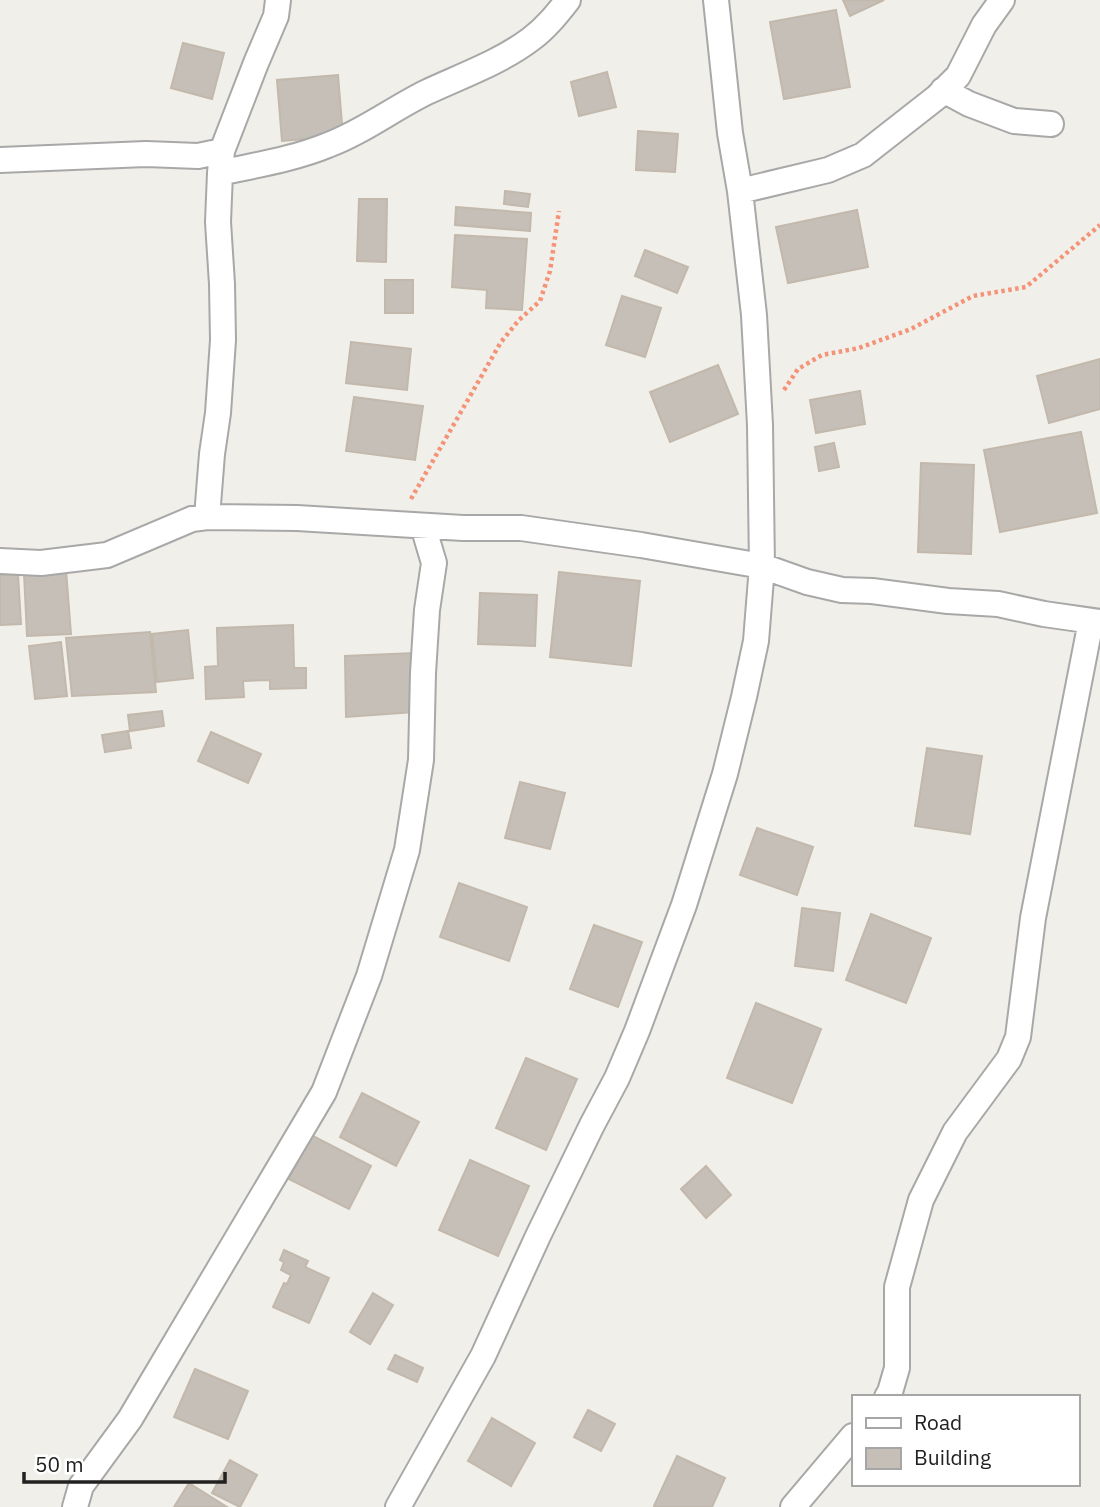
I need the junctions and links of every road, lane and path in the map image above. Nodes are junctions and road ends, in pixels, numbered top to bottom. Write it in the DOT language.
graph roads {
  1 [pos="278,0"];
  2 [pos="568,0"];
  3 [pos="716,0"];
  4 [pos="1002,0"];
  5 [pos="943,90"];
  6 [pos="1051,124"];
  7 [pos="0,160"];
  8 [pos="221,162"];
  9 [pos="740,191"];
  10 [pos="559,211"];
  11 [pos="1100,225"];
  12 [pos="783,392"];
  13 [pos="207,517"];
  14 [pos="396,524"];
  15 [pos="423,526"];
  16 [pos="0,561"];
  17 [pos="762,566"];
  18 [pos="1095,622"];
  19 [pos="888,1395"];
  20 [pos="852,1437"];
  21 [pos="75,1507"];
  22 [pos="398,1507"];
  23 [pos="793,1507"];
  1 -- 8 [label="street"];
  2 -- 8 [label="street"];
  3 -- 9 [label="street"];
  4 -- 5 [label="street"];
  5 -- 6 [label="street"];
  5 -- 9 [label="street"];
  7 -- 8 [label="street"];
  8 -- 13 [label="street"];
  9 -- 17 [label="street"];
  10 -- 14 [label="path"];
  11 -- 12 [label="path"];
  13 -- 14 [label="street"];
  13 -- 16 [label="street"];
  14 -- 15 [label="street"];
  15 -- 17 [label="street"];
  15 -- 21 [label="street"];
  17 -- 18 [label="street"];
  17 -- 22 [label="street"];
  18 -- 19 [label="street"];
  20 -- 23 [label="street"];
}
